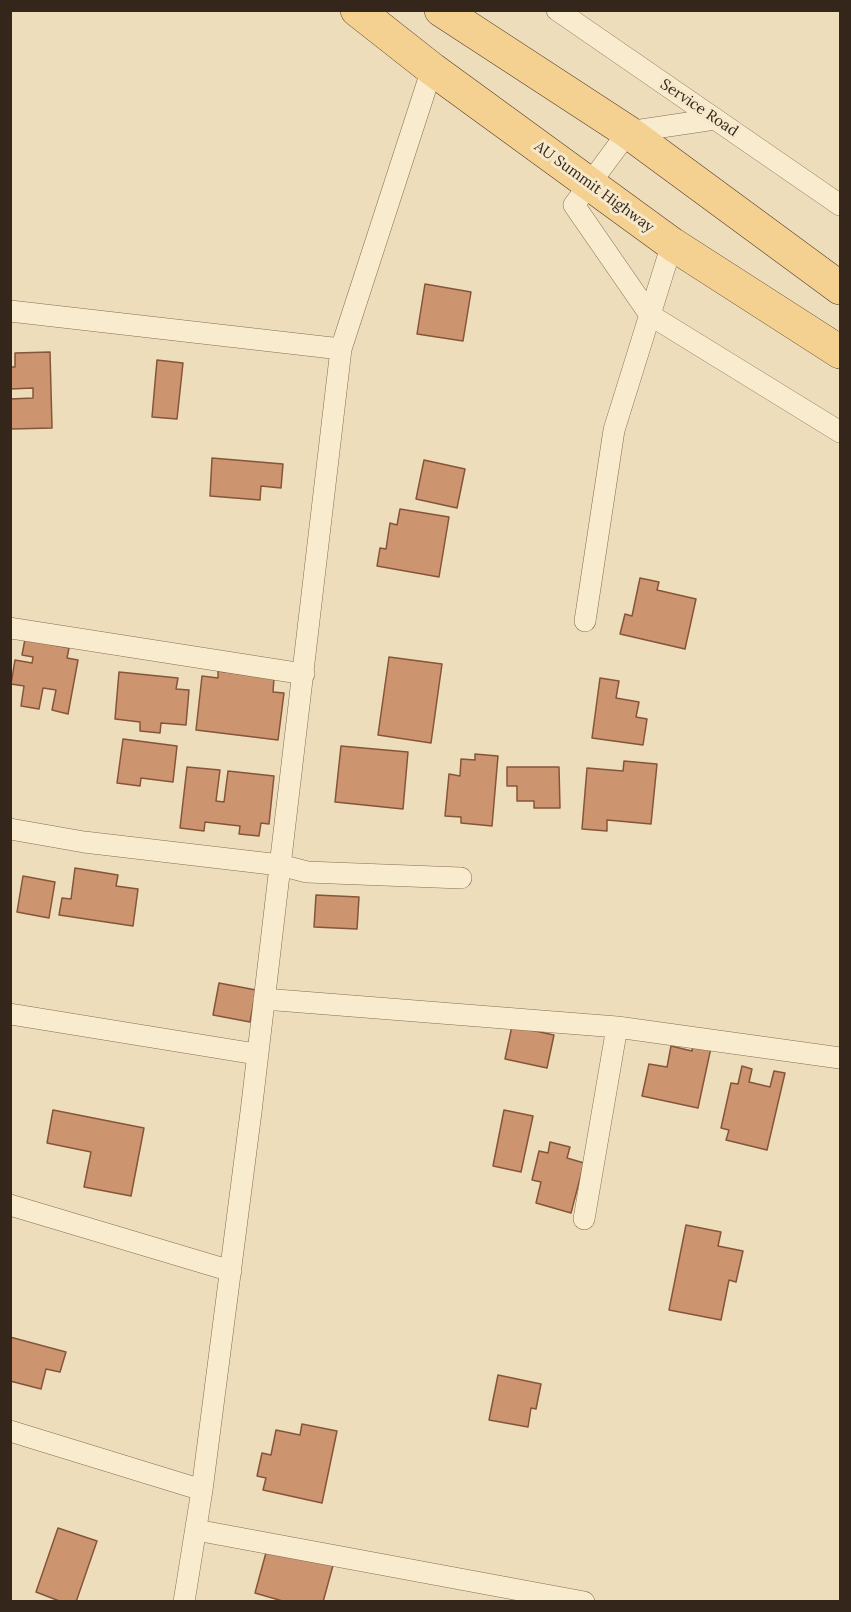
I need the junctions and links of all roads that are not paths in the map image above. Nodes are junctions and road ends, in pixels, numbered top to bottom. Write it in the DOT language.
graph roads {
  1 [pos="357,10"];
  2 [pos="441,10"];
  3 [pos="557,10"];
  4 [pos="432,69"];
  5 [pos="715,119"];
  6 [pos="628,132"];
  7 [pos="591,185"];
  8 [pos="840,205"];
  9 [pos="672,244"];
  10 [pos="840,288"];
  11 [pos="10,311"];
  12 [pos="650,315"];
  13 [pos="341,349"];
  14 [pos="840,352"];
  15 [pos="840,432"];
  16 [pos="585,621"];
  17 [pos="10,628"];
  18 [pos="304,674"];
  19 [pos="10,829"];
  20 [pos="280,865"];
  21 [pos="461,878"];
  22 [pos="264,999"];
  23 [pos="10,1014"];
  24 [pos="617,1027"];
  25 [pos="256,1054"];
  26 [pos="840,1058"];
  27 [pos="10,1205"];
  28 [pos="584,1219"];
  29 [pos="231,1271"];
  30 [pos="10,1431"];
  31 [pos="202,1490"];
  32 [pos="196,1530"];
  33 [pos="183,1602"];
  34 [pos="584,1602"];
  1 -- 4 [label="main road, AU Summit Highway"];
  2 -- 6 [label="main road"];
  3 -- 5 [label="street, Service Road"];
  4 -- 7 [label="main road, AU Summit Highway"];
  4 -- 13 [label="street"];
  5 -- 6 [label="street"];
  5 -- 8 [label="street, Service Road"];
  6 -- 7 [label="street"];
  6 -- 10 [label="main road"];
  7 -- 9 [label="main road, AU Summit Highway"];
  7 -- 12 [label="street"];
  9 -- 12 [label="street"];
  9 -- 14 [label="main road, AU Summit Highway"];
  11 -- 13 [label="street"];
  12 -- 15 [label="street"];
  12 -- 16 [label="street"];
  13 -- 18 [label="street"];
  17 -- 18 [label="street"];
  18 -- 20 [label="street"];
  19 -- 20 [label="street"];
  20 -- 21 [label="street"];
  20 -- 22 [label="street"];
  22 -- 24 [label="street"];
  22 -- 25 [label="street"];
  23 -- 25 [label="street"];
  24 -- 26 [label="street"];
  24 -- 28 [label="street"];
  25 -- 29 [label="street"];
  27 -- 29 [label="street"];
  29 -- 31 [label="street"];
  30 -- 31 [label="street"];
  31 -- 32 [label="street"];
  32 -- 33 [label="street"];
  32 -- 34 [label="street"];
}
